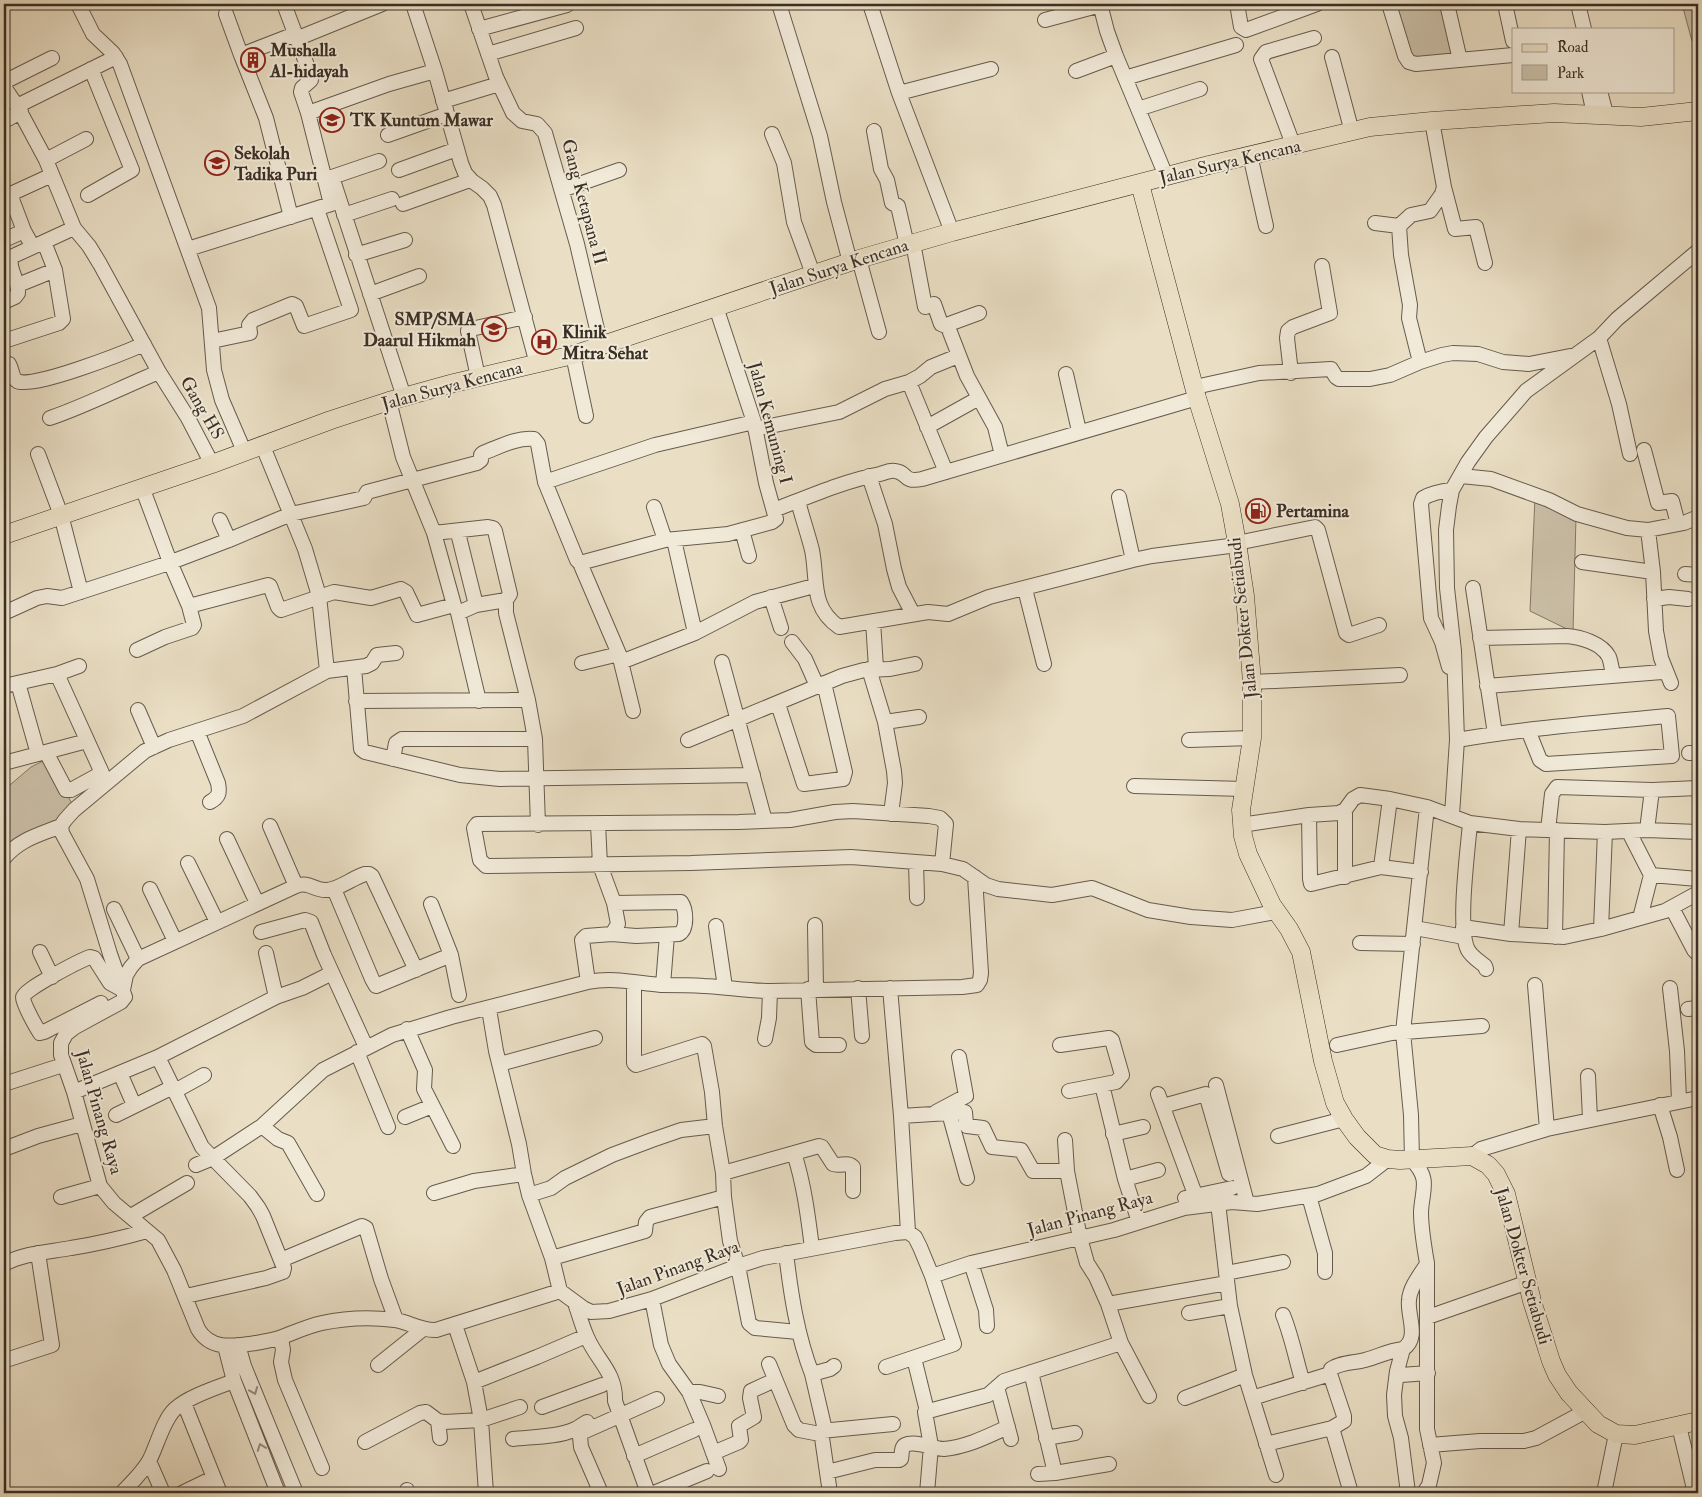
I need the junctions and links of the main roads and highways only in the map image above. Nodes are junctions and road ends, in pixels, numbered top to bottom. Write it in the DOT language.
graph roads {
  1 [pos="1698,111"];
  2 [pos="1140,184"];
  3 [pos="4,535"];
  4 [pos="1698,1421"];
  1 -- 2 [label="main road, Jalan Surya Kencana"];
  2 -- 3 [label="main road, Jalan Surya Kencana"];
  2 -- 4 [label="main road, Jalan Dokter Setiabudi"];
}
